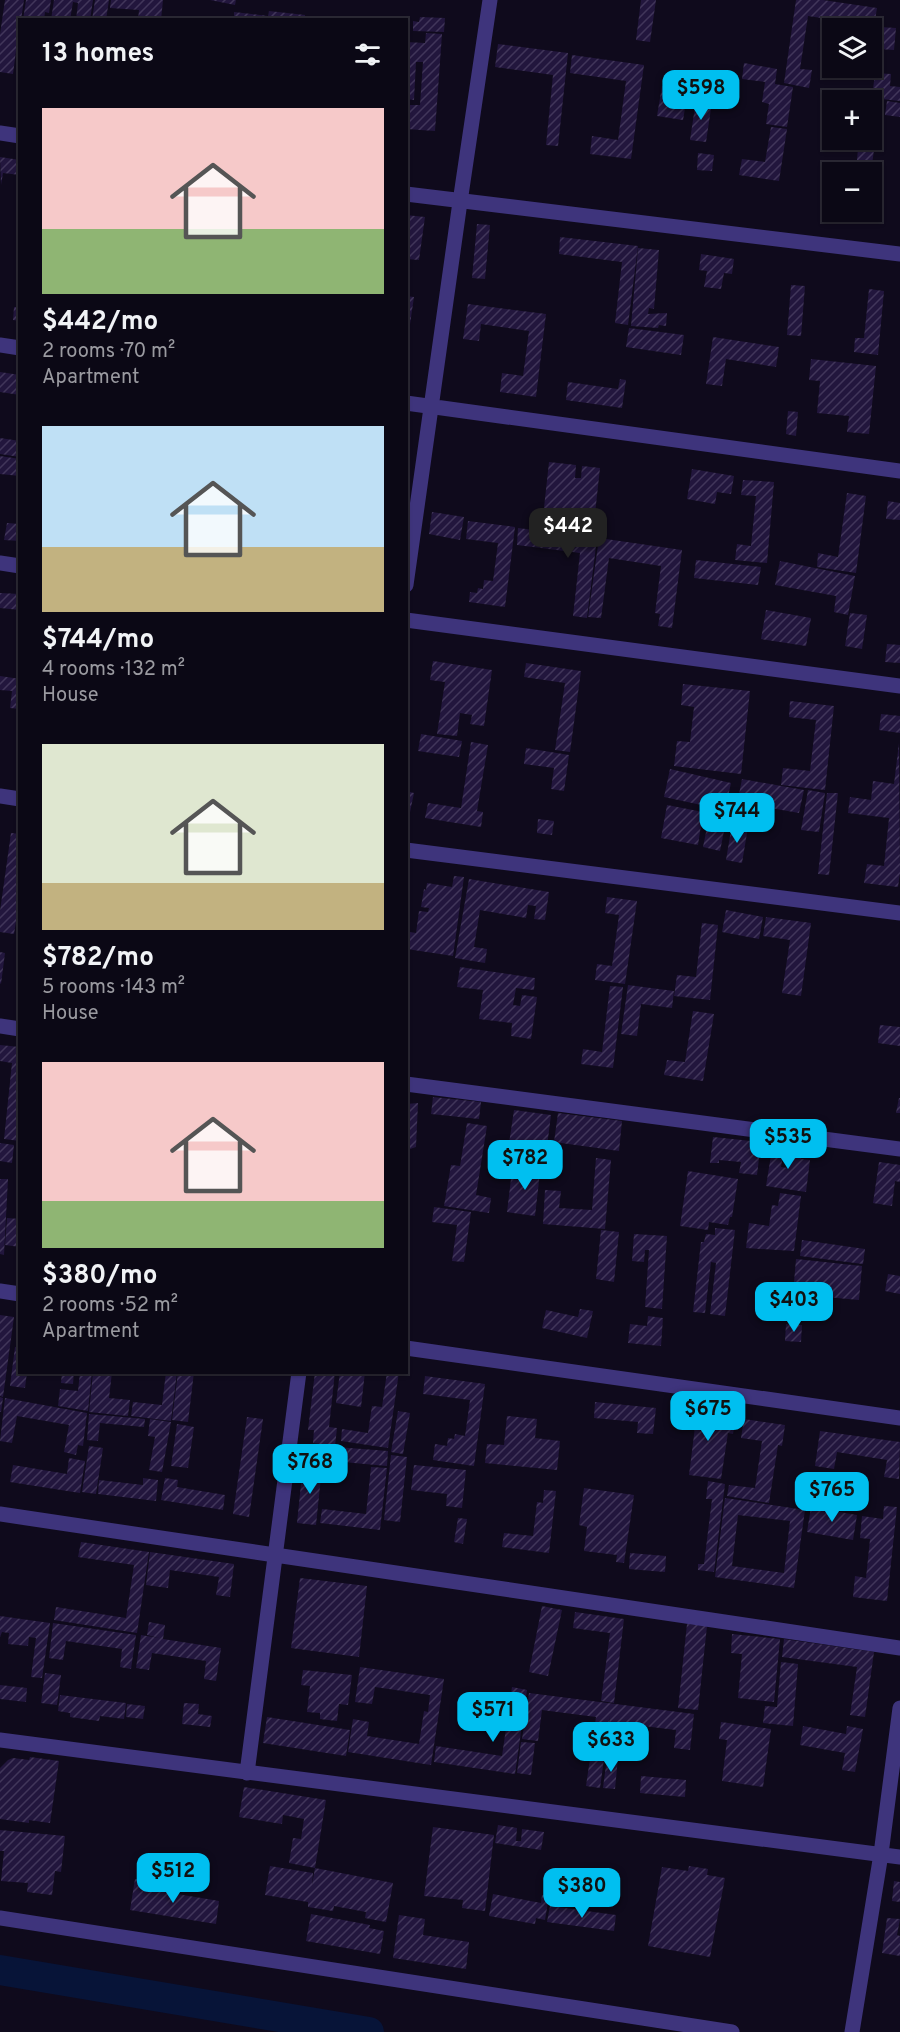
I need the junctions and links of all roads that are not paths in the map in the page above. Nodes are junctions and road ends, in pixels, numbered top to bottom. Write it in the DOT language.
graph roads {
  1 [pos="490,0"];
  2 [pos="0,133"];
  3 [pos="18,136"];
  4 [pos="408,194"];
  5 [pos="460,202"];
  6 [pos="900,254"];
  7 [pos="0,345"];
  8 [pos="18,348"];
  9 [pos="408,403"];
  10 [pos="431,406"];
  11 [pos="900,471"];
  12 [pos="0,563"];
  13 [pos="18,566"];
  14 [pos="408,571"];
  15 [pos="408,620"];
  16 [pos="900,686"];
  17 [pos="0,796"];
  18 [pos="18,799"];
  19 [pos="408,850"];
  20 [pos="900,913"];
  21 [pos="0,1026"];
  22 [pos="18,1029"];
  23 [pos="408,1084"];
  24 [pos="900,1149"];
  25 [pos="0,1291"];
  26 [pos="18,1294"];
  27 [pos="408,1348"];
  28 [pos="299,1374"];
  29 [pos="900,1418"];
  30 [pos="0,1514"];
  31 [pos="275,1554"];
  32 [pos="900,1648"];
  33 [pos="900,1708"];
  34 [pos="0,1740"];
  35 [pos="247,1773"];
  36 [pos="881,1854"];
  37 [pos="900,1857"];
  38 [pos="0,1918"];
  39 [pos="732,2032"];
  40 [pos="852,2032"];
  1 -- 5 [label="street"];
  2 -- 3 [label="street"];
  4 -- 5 [label="street"];
  5 -- 6 [label="street"];
  5 -- 10 [label="street"];
  7 -- 8 [label="street"];
  9 -- 10 [label="street"];
  10 -- 11 [label="street"];
  10 -- 14 [label="street"];
  12 -- 13 [label="street"];
  15 -- 16 [label="street"];
  17 -- 18 [label="street"];
  19 -- 20 [label="street"];
  21 -- 22 [label="street"];
  23 -- 24 [label="street"];
  25 -- 26 [label="street"];
  27 -- 29 [label="street"];
  28 -- 31 [label="street"];
  30 -- 31 [label="street"];
  31 -- 32 [label="street"];
  31 -- 35 [label="street"];
  33 -- 36 [label="street"];
  34 -- 35 [label="street"];
  35 -- 36 [label="street"];
  36 -- 37 [label="street"];
  36 -- 40 [label="street"];
  38 -- 39 [label="street"];
}
